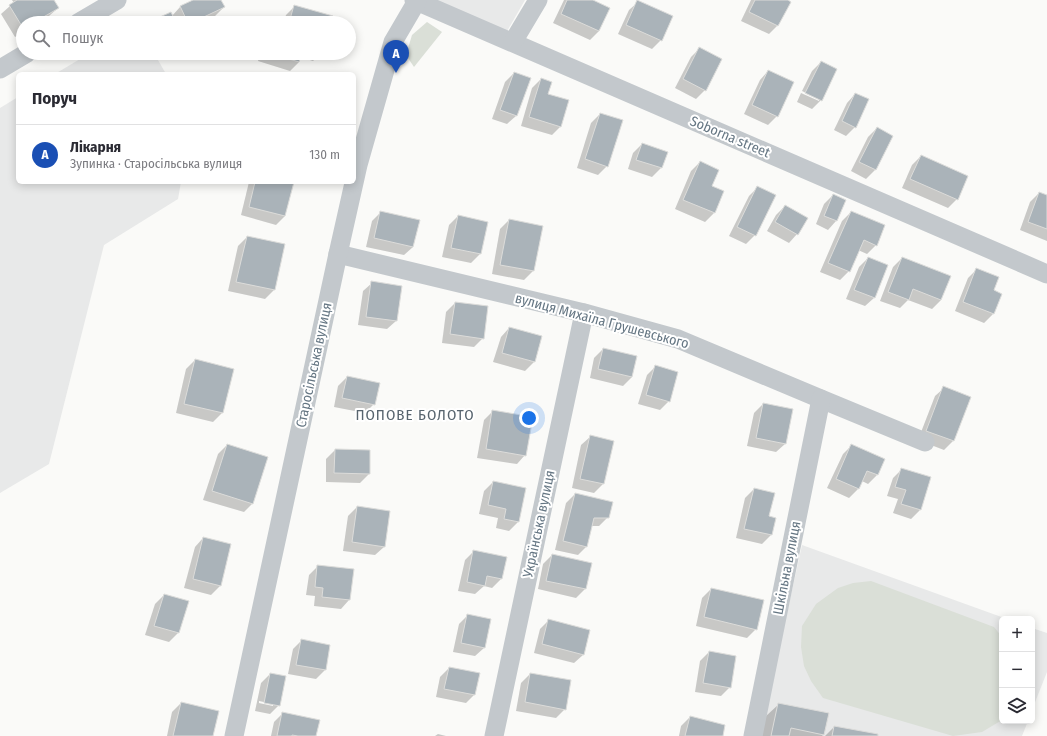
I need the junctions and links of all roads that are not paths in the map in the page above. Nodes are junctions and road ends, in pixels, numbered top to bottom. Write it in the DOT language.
graph roads {
  1 [pos="117,0"];
  2 [pos="538,0"];
  3 [pos="415,1"];
  4 [pos="90,16"];
  5 [pos="513,42"];
  6 [pos="16,59"];
  7 [pos="0,69"];
  8 [pos="356,175"];
  9 [pos="354,184"];
  10 [pos="338,254"];
  11 [pos="1047,274"];
  12 [pos="584,313"];
  13 [pos="821,399"];
  14 [pos="925,442"];
  15 [pos="234,736"];
  16 [pos="494,736"];
  17 [pos="753,736"];
  1 -- 4 [label="street"];
  2 -- 5 [label="street"];
  3 -- 5 [label="street, Soborna street"];
  3 -- 8 [label="street, Старосільська вулиця"];
  5 -- 11 [label="street, Soborna street"];
  6 -- 7 [label="street"];
  9 -- 10 [label="street, Старосільська вулиця"];
  10 -- 12 [label="street, вулиця Михаїла Грушевського"];
  10 -- 15 [label="street, Старосільська вулиця"];
  12 -- 13 [label="street, вулиця Михаїла Грушевського"];
  12 -- 16 [label="street, Українська вулиця"];
  13 -- 14 [label="street, вулиця Михаїла Грушевського"];
  13 -- 17 [label="street, Шкільна вулиця"];
}
